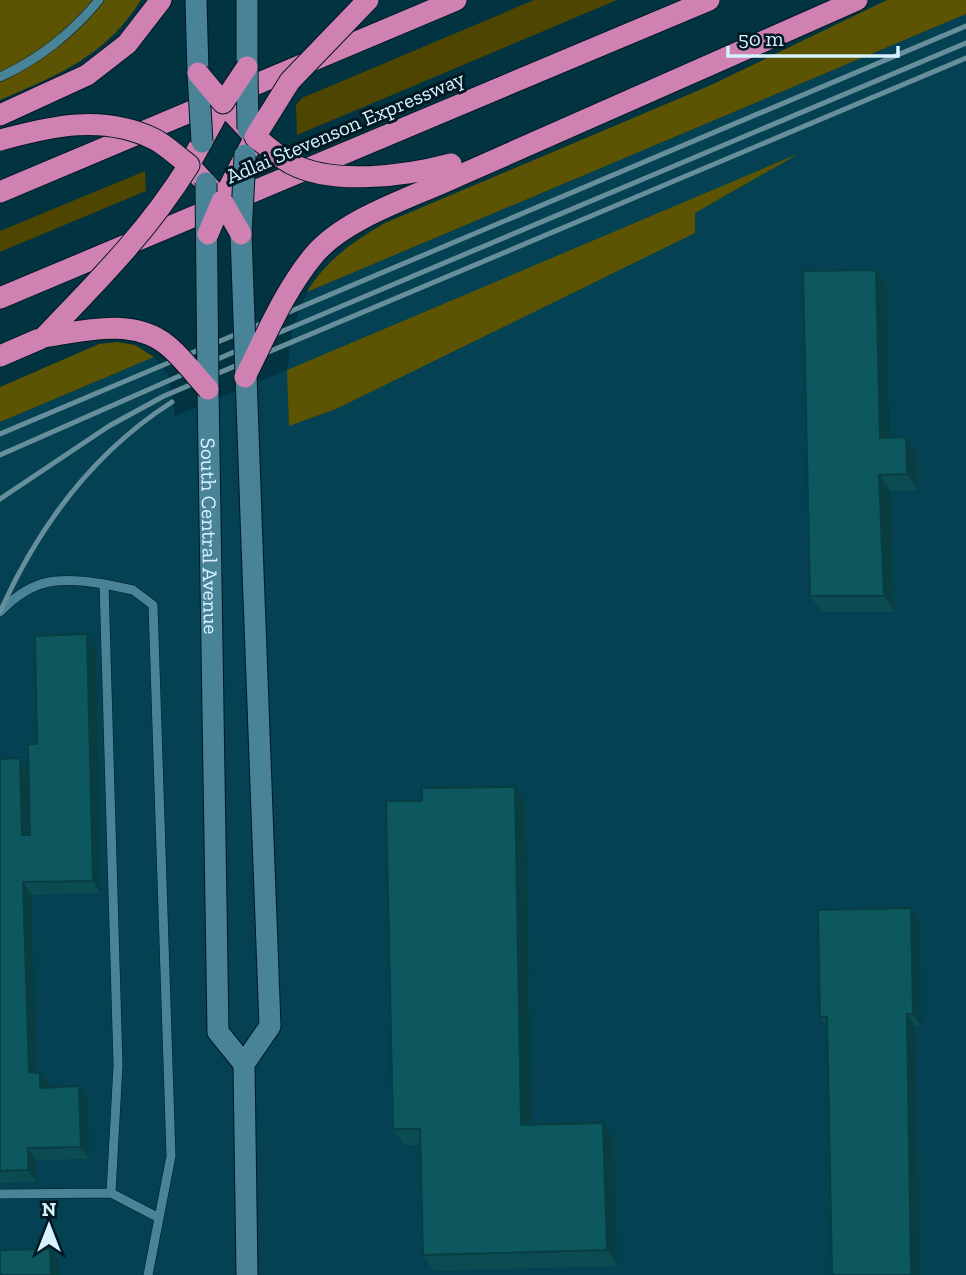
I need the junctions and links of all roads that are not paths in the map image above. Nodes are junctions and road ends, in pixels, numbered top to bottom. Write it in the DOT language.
graph roads {
  1 [pos="99,0"];
  2 [pos="161,0"];
  3 [pos="196,0"];
  4 [pos="247,0"];
  5 [pos="368,0"];
  6 [pos="456,0"];
  7 [pos="709,0"];
  8 [pos="857,0"];
  9 [pos="247,67"];
  10 [pos="198,73"];
  11 [pos="0,77"];
  12 [pos="223,103"];
  13 [pos="0,115"];
  14 [pos="0,140"];
  15 [pos="249,140"];
  16 [pos="202,142"];
  17 [pos="189,165"];
  18 [pos="454,171"];
  19 [pos="206,184"];
  20 [pos="0,192"];
  21 [pos="222,201"];
  22 [pos="208,234"];
  23 [pos="242,234"];
  24 [pos="0,298"];
  25 [pos="44,337"];
  26 [pos="0,356"];
  27 [pos="245,377"];
  28 [pos="208,389"];
  29 [pos="104,584"];
  30 [pos="0,612"];
  31 [pos="244,1064"];
  32 [pos="111,1193"];
  33 [pos="0,1194"];
  34 [pos="159,1218"];
  35 [pos="148,1275"];
  36 [pos="247,1275"];
  1 -- 11 [label="lane"];
  2 -- 13 [label="highway"];
  3 -- 10 [label="main road, South Central Avenue"];
  4 -- 9 [label="main road, South Central Avenue"];
  5 -- 15 [label="highway, bridge"];
  6 -- 20 [label="highway"];
  7 -- 24 [label="highway, Adlai Stevenson Expressway"];
  8 -- 18 [label="highway"];
  9 -- 12 [label="highway, bridge"];
  9 -- 15 [label="main road, South Central Avenue, bridge"];
  10 -- 12 [label="highway, bridge"];
  10 -- 16 [label="main road, South Central Avenue, bridge"];
  12 -- 15 [label="highway"];
  12 -- 16 [label="highway"];
  14 -- 17 [label="highway, bridge"];
  15 -- 18 [label="highway, bridge"];
  15 -- 21 [label="highway, bridge"];
  15 -- 23 [label="main road, South Central Avenue, bridge"];
  16 -- 17 [label="highway"];
  16 -- 19 [label="main road, South Central Avenue"];
  17 -- 19 [label="highway"];
  17 -- 25 [label="highway, bridge"];
  18 -- 27 [label="highway, bridge"];
  19 -- 21 [label="highway, bridge"];
  19 -- 22 [label="main road, South Central Avenue, bridge"];
  21 -- 22 [label="highway, bridge"];
  21 -- 23 [label="highway, bridge"];
  22 -- 28 [label="main road, South Central Avenue, bridge"];
  23 -- 27 [label="main road, South Central Avenue, bridge"];
  25 -- 26 [label="highway"];
  25 -- 28 [label="highway, bridge"];
  27 -- 31 [label="main road, South Central Avenue, bridge"];
  28 -- 31 [label="main road, South Central Avenue"];
  29 -- 30 [label="lane"];
  29 -- 32 [label="lane"];
  29 -- 34 [label="lane"];
  31 -- 36 [label="main road"];
  32 -- 33 [label="lane"];
  32 -- 34 [label="lane"];
  34 -- 35 [label="lane"];
}
